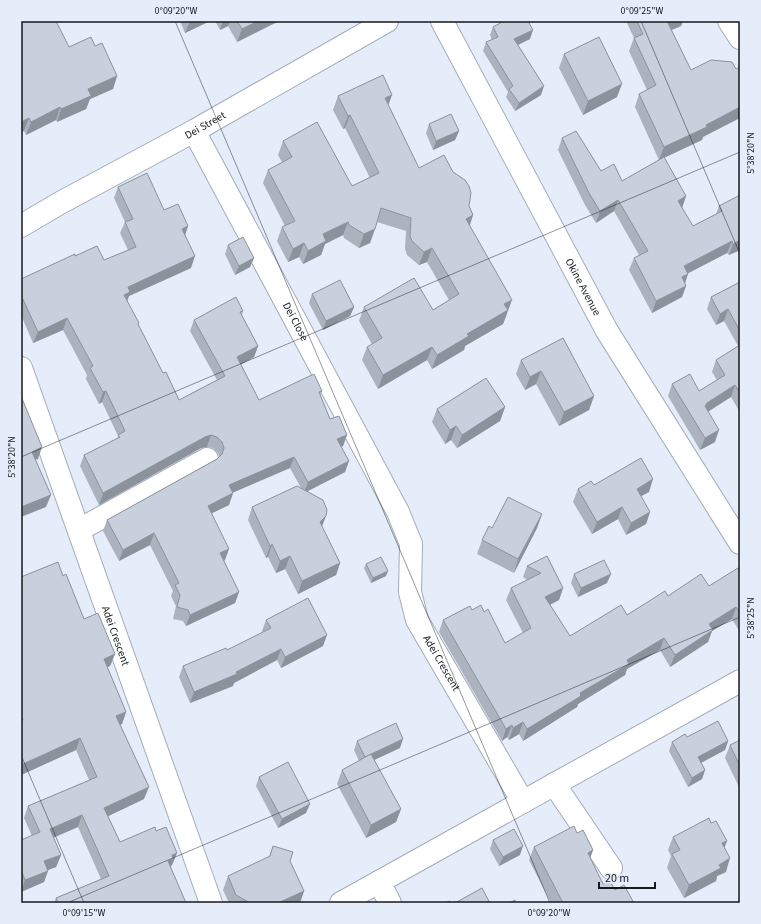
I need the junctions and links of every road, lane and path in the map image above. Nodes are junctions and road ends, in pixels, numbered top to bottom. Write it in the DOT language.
graph roads {
  1 [pos="387,21"];
  2 [pos="442,21"];
  3 [pos="729,21"];
  4 [pos="740,38"];
  5 [pos="194,131"];
  6 [pos="21,226"];
  7 [pos="21,368"];
  8 [pos="207,459"];
  9 [pos="398,512"];
  10 [pos="78,530"];
  11 [pos="740,543"];
  12 [pos="740,681"];
  13 [pos="554,784"];
  14 [pos="523,802"];
  15 [pos="611,868"];
  16 [pos="379,882"];
  17 [pos="211,903"];
  18 [pos="341,903"];
  19 [pos="390,903"];
  1 -- 5 [label="street, Dei Street"];
  2 -- 11 [label="street, Okine Avenue"];
  3 -- 4 [label="street"];
  5 -- 6 [label="street, Dei Street"];
  5 -- 9 [label="street, Dei Close"];
  7 -- 10 [label="street, Adei Crescent"];
  8 -- 10 [label="street"];
  9 -- 14 [label="street, Adei Crescent"];
  10 -- 17 [label="street, Adei Crescent"];
  12 -- 13 [label="street"];
  13 -- 14 [label="street"];
  13 -- 15 [label="street"];
  14 -- 16 [label="street"];
  16 -- 18 [label="street"];
  16 -- 19 [label="street"];
}
